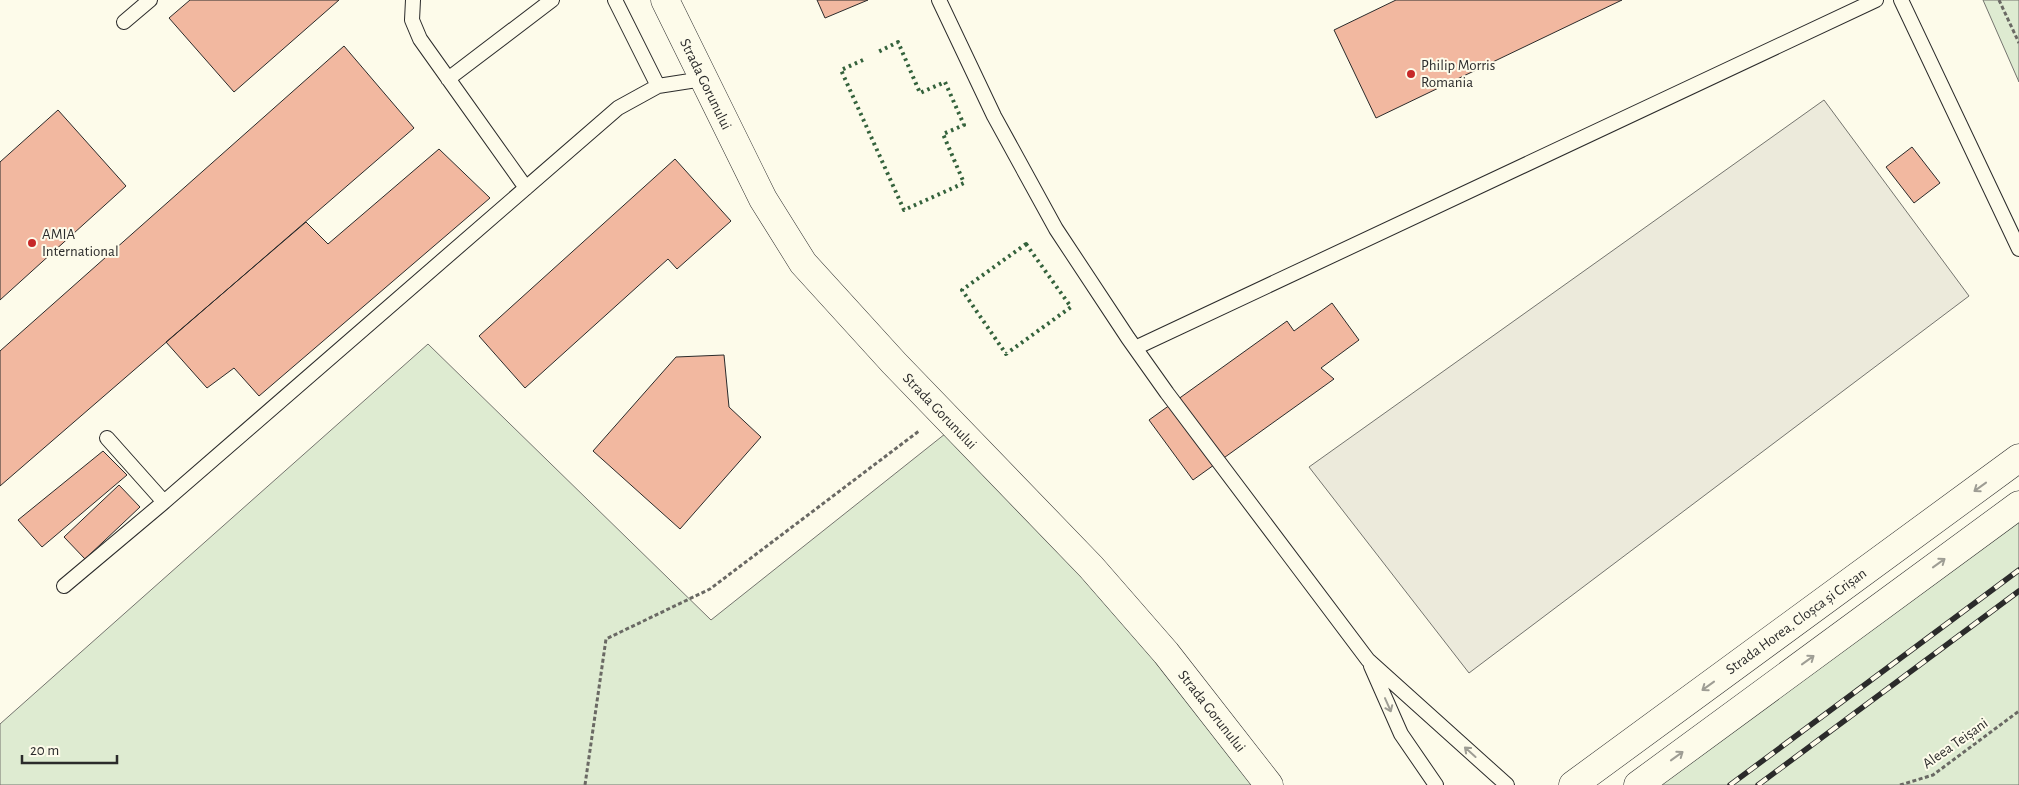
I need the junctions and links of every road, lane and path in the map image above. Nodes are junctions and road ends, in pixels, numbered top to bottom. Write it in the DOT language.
graph roads {
  1 [pos="150,0"];
  2 [pos="413,0"];
  3 [pos="552,0"];
  4 [pos="615,0"];
  5 [pos="665,0"];
  6 [pos="939,0"];
  7 [pos="1876,0"];
  8 [pos="1901,0"];
  9 [pos="1999,0"];
  10 [pos="124,22"];
  11 [pos="2019,43"];
  12 [pos="448,79"];
  13 [pos="703,79"];
  14 [pos="658,86"];
  15 [pos="526,188"];
  16 [pos="2019,250"];
  17 [pos="1135,348"];
  18 [pos="943,413"];
  19 [pos="107,438"];
  20 [pos="2019,458"];
  21 [pos="164,502"];
  22 [pos="2019,505"];
  23 [pos="64,586"];
  24 [pos="1368,660"];
  25 [pos="2019,711"];
  26 [pos="585,785"];
  27 [pos="1270,785"];
  28 [pos="1436,785"];
  29 [pos="1507,785"];
  30 [pos="1573,785"];
  31 [pos="1638,785"];
  32 [pos="1900,785"];
  1 -- 10 [label="lane"];
  2 -- 12 [label="lane"];
  3 -- 12 [label="lane"];
  4 -- 14 [label="lane"];
  5 -- 13 [label="main road, Strada Gorunului"];
  6 -- 17 [label="lane"];
  7 -- 17 [label="lane"];
  8 -- 16 [label="lane"];
  9 -- 11 [label="path"];
  12 -- 15 [label="lane"];
  13 -- 14 [label="lane"];
  13 -- 18 [label="main road, Strada Gorunului"];
  14 -- 15 [label="lane"];
  15 -- 21 [label="lane"];
  17 -- 24 [label="lane"];
  18 -- 26 [label="path"];
  18 -- 27 [label="main road, Strada Gorunului"];
  19 -- 21 [label="lane"];
  20 -- 30 [label="main road, Strada Horea, Cloșca și Crișan, one-way"];
  21 -- 23 [label="lane"];
  31 -- 22 [label="main road, one-way"];
  24 -- 28 [label="lane, one-way"];
  29 -- 24 [label="lane, one-way"];
  25 -- 32 [label="path, Aleea Teișani"];
}
